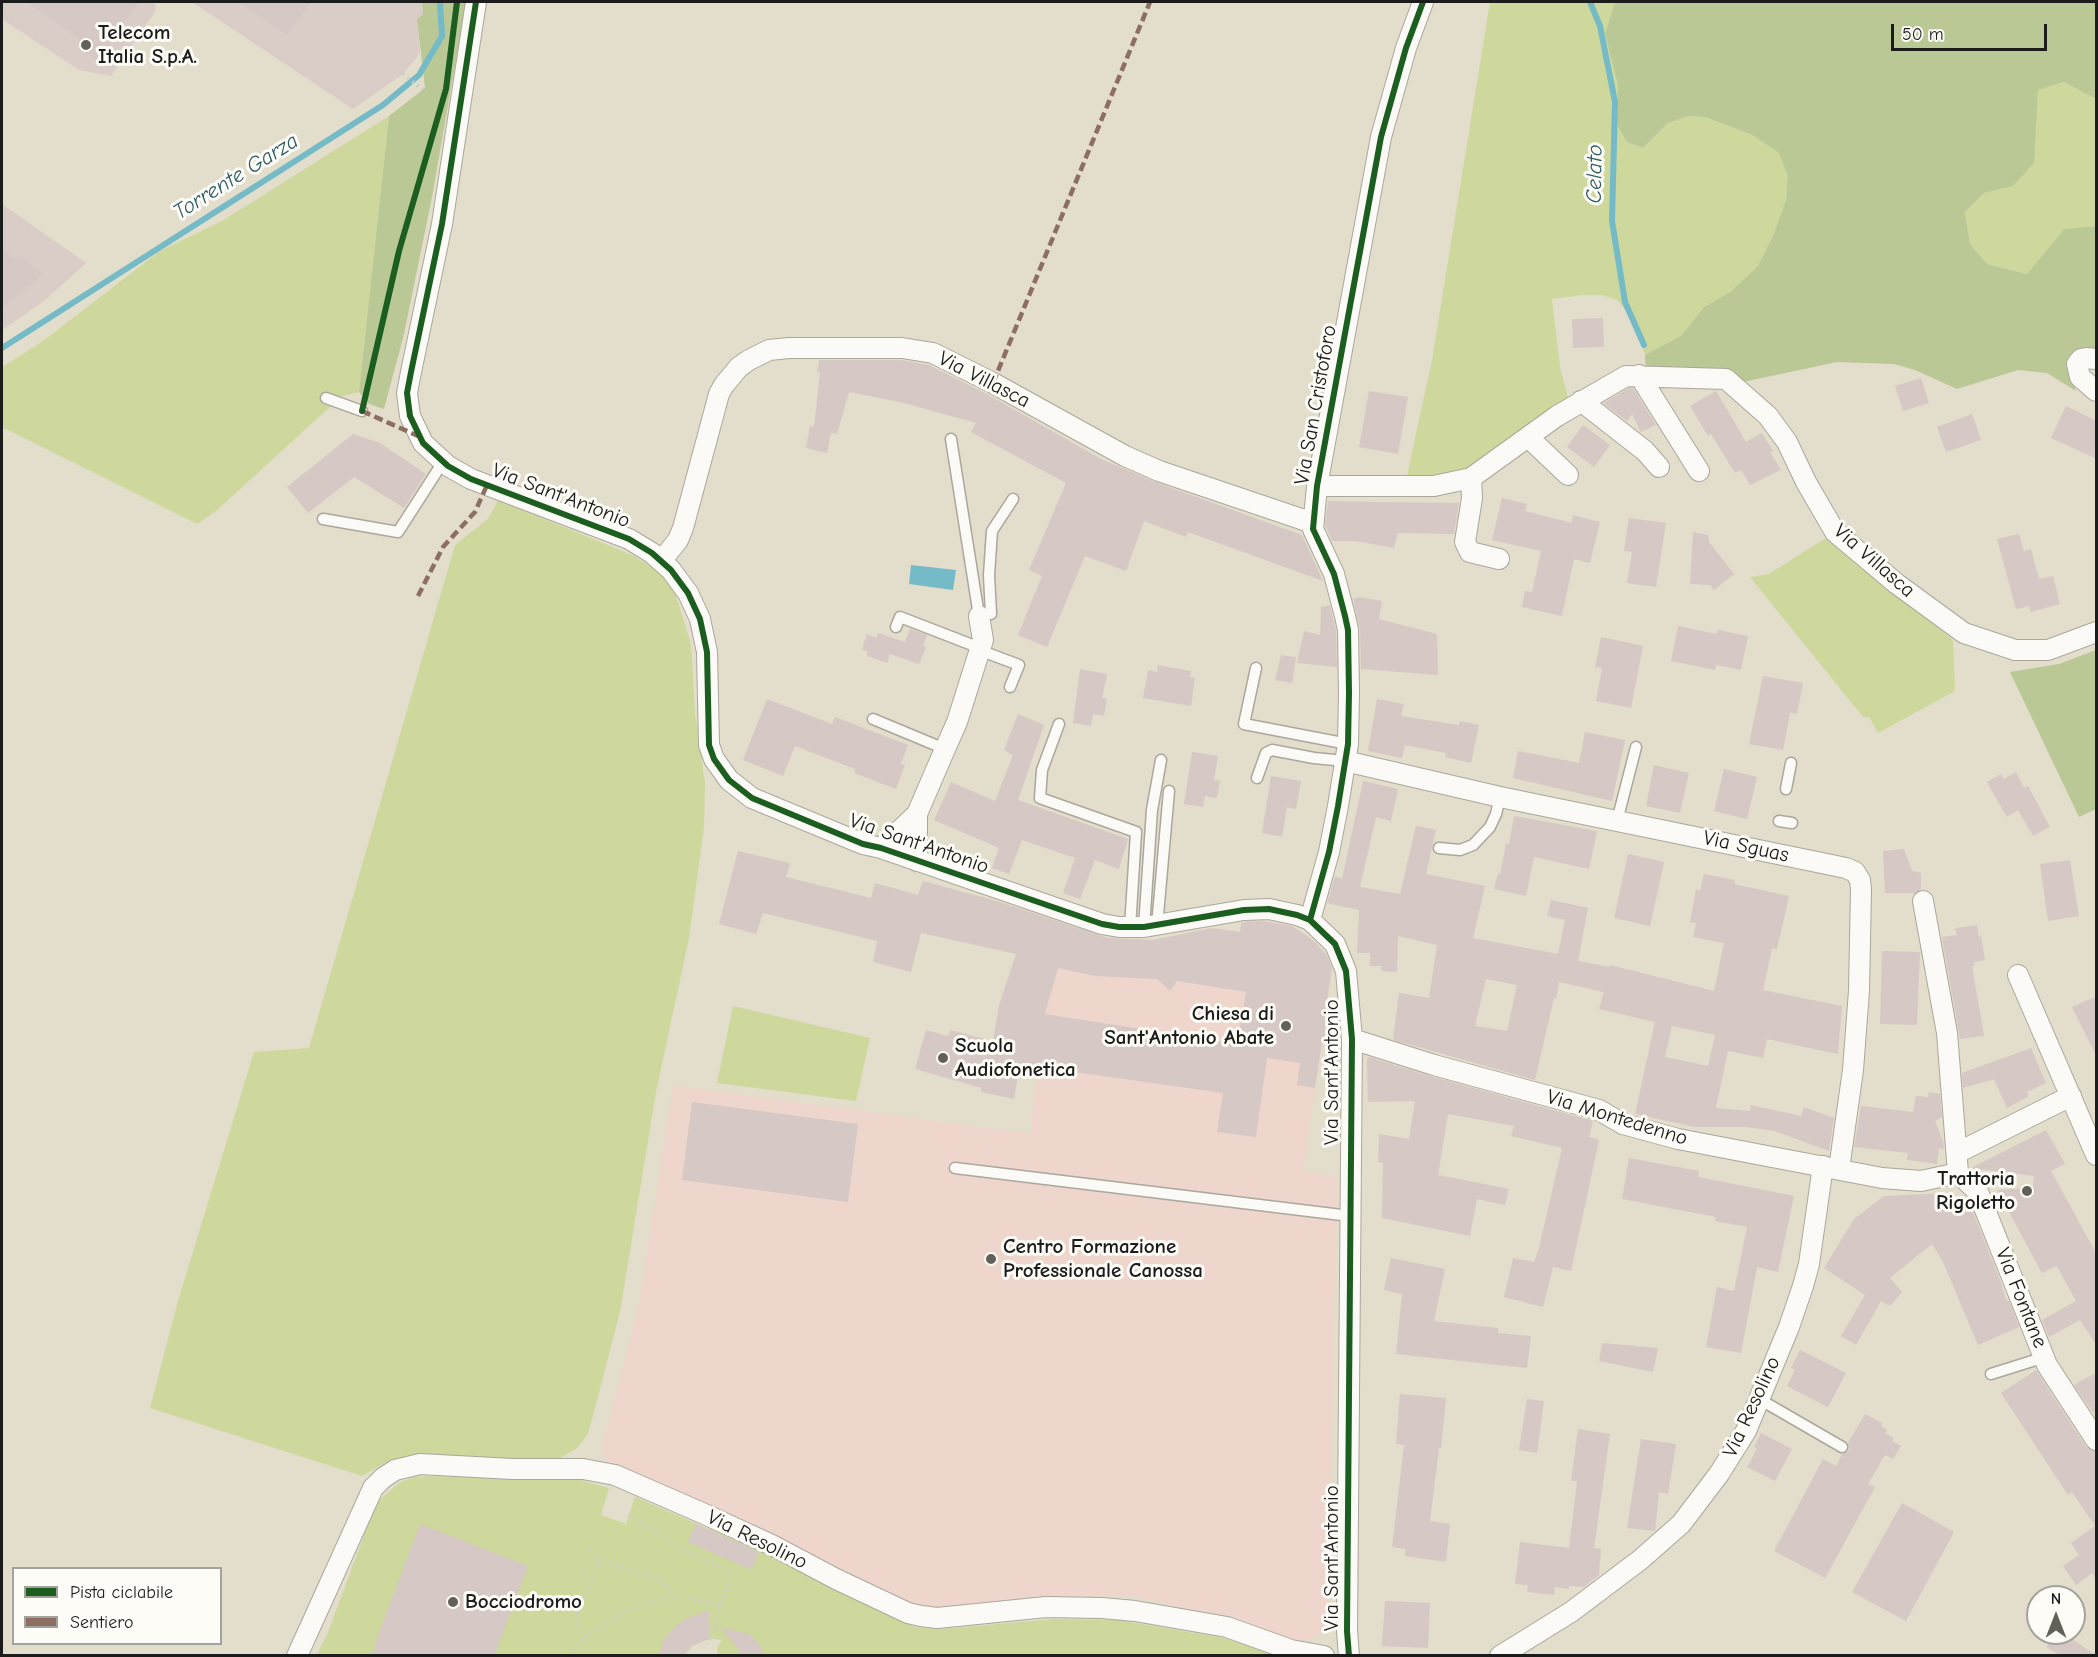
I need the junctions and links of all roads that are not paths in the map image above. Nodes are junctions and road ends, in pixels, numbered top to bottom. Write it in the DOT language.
graph roads {
  1 [pos="476,2"];
  2 [pos="1423,2"];
  3 [pos="2097,359"];
  4 [pos="1639,375"];
  5 [pos="2097,391"];
  6 [pos="326,398"];
  7 [pos="1581,400"];
  8 [pos="362,411"];
  9 [pos="1528,437"];
  10 [pos="951,439"];
  11 [pos="443,462"];
  12 [pos="1659,467"];
  13 [pos="1699,471"];
  14 [pos="1568,475"];
  15 [pos="1471,478"];
  16 [pos="1317,486"];
  17 [pos="1013,499"];
  18 [pos="323,519"];
  19 [pos="1313,523"];
  20 [pos="1499,559"];
  21 [pos="662,560"];
  22 [pos="986,615"];
  23 [pos="896,627"];
  24 [pos="2097,632"];
  25 [pos="981,646"];
  26 [pos="1256,668"];
  27 [pos="1010,687"];
  28 [pos="873,719"];
  29 [pos="1059,724"];
  30 [pos="1636,747"];
  31 [pos="945,749"];
  32 [pos="1346,753"];
  33 [pos="1161,760"];
  34 [pos="1791,763"];
  35 [pos="1257,778"];
  36 [pos="1786,789"];
  37 [pos="1169,791"];
  38 [pos="1500,797"];
  39 [pos="917,814"];
  40 [pos="1617,821"];
  41 [pos="1779,821"];
  42 [pos="1792,824"];
  43 [pos="881,848"];
  44 [pos="1439,849"];
  45 [pos="916,861"];
  46 [pos="1923,901"];
  47 [pos="1310,920"];
  48 [pos="1144,927"];
  49 [pos="2018,975"];
  50 [pos="1352,1039"];
  51 [pos="2071,1096"];
  52 [pos="1957,1153"];
  53 [pos="2097,1155"];
  54 [pos="955,1167"];
  55 [pos="1831,1167"];
  56 [pos="1958,1173"];
  57 [pos="1350,1216"];
  58 [pos="2044,1357"];
  59 [pos="1991,1374"];
  60 [pos="1759,1399"];
  61 [pos="2097,1440"];
  62 [pos="1842,1447"];
  63 [pos="297,1656"];
  64 [pos="1323,1656"];
  65 [pos="1349,1656"];
  66 [pos="1500,1656"];
  1 -- 11 [label="street, Via Sant'Antonio"];
  2 -- 16 [label="street, Via San Cristoforo"];
  3 -- 5 [label="street"];
  4 -- 7 [label="street, Via Villasca"];
  4 -- 13 [label="street"];
  4 -- 24 [label="street, Via Villasca"];
  6 -- 8 [label="lane"];
  7 -- 9 [label="street, Via Villasca"];
  7 -- 12 [label="street"];
  9 -- 14 [label="street"];
  9 -- 15 [label="street, Via Villasca"];
  10 -- 22 [label="lane"];
  11 -- 18 [label="lane"];
  11 -- 21 [label="street, Via Sant'Antonio"];
  15 -- 16 [label="street, Via Villasca"];
  15 -- 20 [label="street"];
  16 -- 19 [label="street, Via San Cristoforo"];
  17 -- 22 [label="lane"];
  19 -- 21 [label="street, Via Villasca"];
  19 -- 32 [label="street, Via San Cristoforo"];
  21 -- 43 [label="street, Via Sant'Antonio"];
  22 -- 25 [label="street, Via Sant'Antonio"];
  23 -- 25 [label="lane"];
  25 -- 27 [label="lane"];
  25 -- 31 [label="street, Via Sant'Antonio"];
  26 -- 32 [label="lane"];
  28 -- 31 [label="lane"];
  29 -- 48 [label="lane"];
  30 -- 40 [label="lane"];
  31 -- 39 [label="street, Via Sant'Antonio"];
  32 -- 35 [label="lane"];
  32 -- 38 [label="street, Via Sguas"];
  32 -- 47 [label="street, Via San Cristoforo"];
  33 -- 48 [label="lane"];
  34 -- 36 [label="lane"];
  37 -- 48 [label="lane"];
  38 -- 40 [label="street, Via Sguas"];
  38 -- 44 [label="lane"];
  39 -- 43 [label="street, Via Sant'Antonio"];
  39 -- 45 [label="street, Via Sant'Antonio"];
  40 -- 55 [label="street, Via Sguas"];
  41 -- 42 [label="lane"];
  43 -- 45 [label="street, Via Sant'Antonio"];
  45 -- 48 [label="street, Via Sant'Antonio"];
  46 -- 52 [label="street"];
  47 -- 48 [label="street, Via Sant'Antonio"];
  47 -- 50 [label="street, Via Sant'Antonio"];
  49 -- 51 [label="street"];
  50 -- 55 [label="street, Via Montedenno"];
  50 -- 57 [label="street, Via Sant'Antonio"];
  51 -- 52 [label="street"];
  51 -- 53 [label="street"];
  52 -- 56 [label="street"];
  54 -- 57 [label="lane"];
  55 -- 56 [label="street, Via Montedenno"];
  55 -- 60 [label="street, Via Resolino"];
  56 -- 58 [label="street, Via Fontane"];
  57 -- 65 [label="street, Via Sant'Antonio"];
  58 -- 59 [label="lane"];
  58 -- 61 [label="street, Via Fontane"];
  60 -- 62 [label="lane"];
  60 -- 66 [label="street, Via Resolino"];
  63 -- 64 [label="street, Via Resolino"];
}
